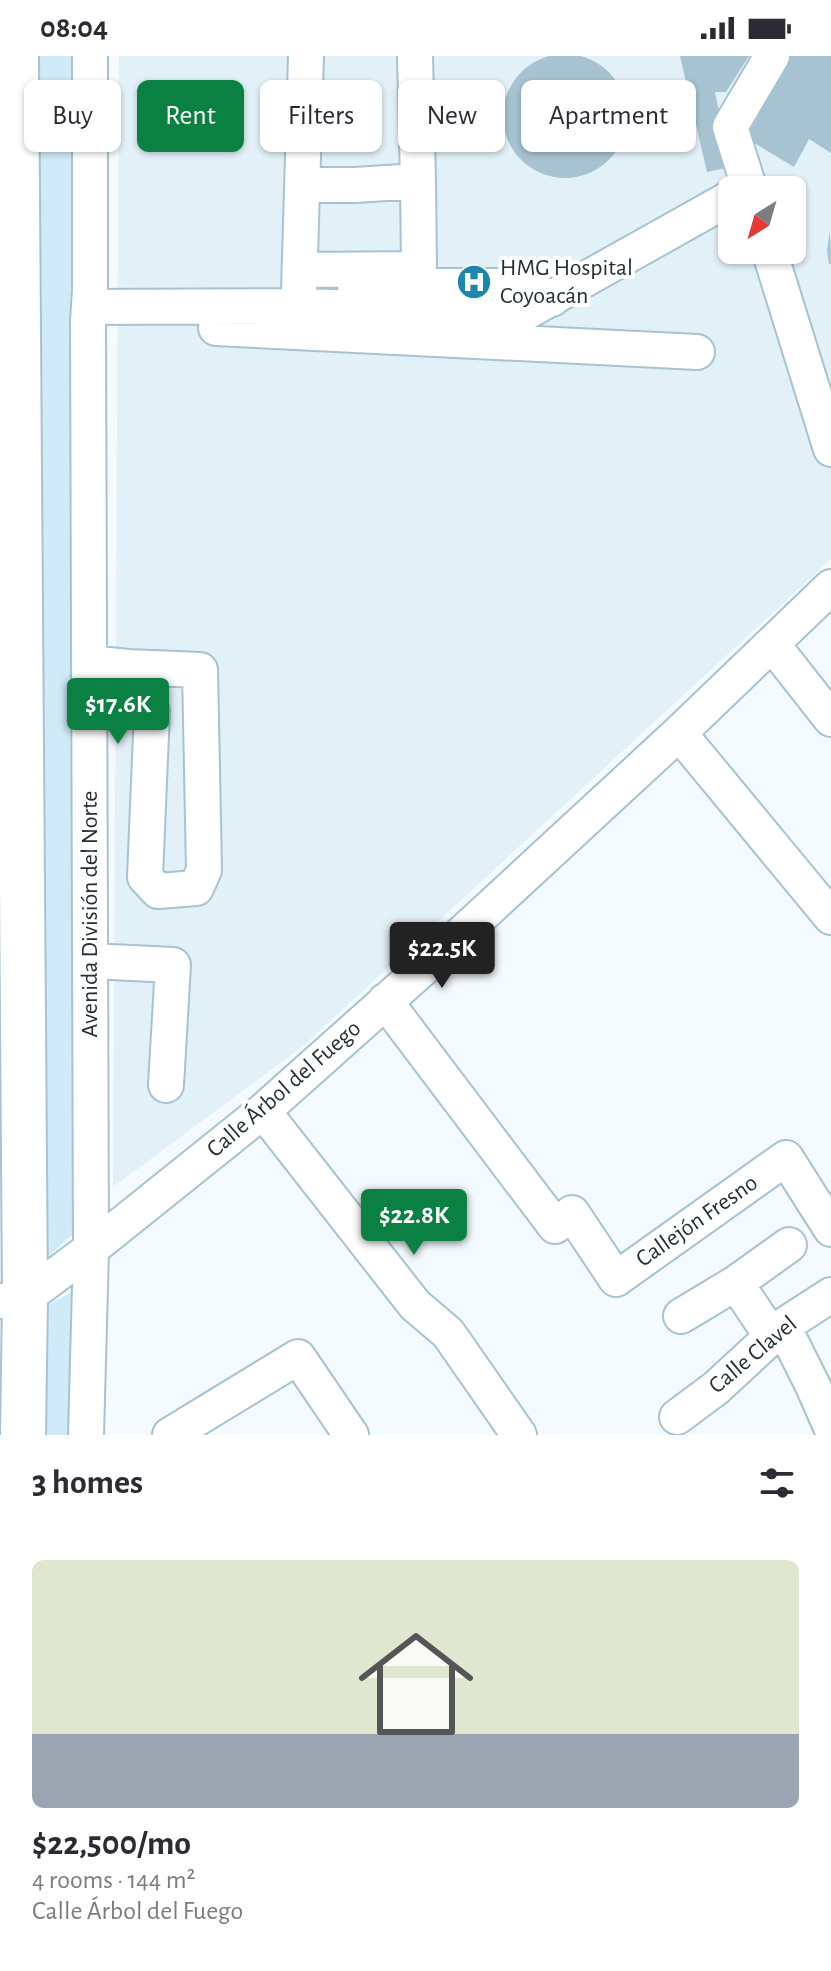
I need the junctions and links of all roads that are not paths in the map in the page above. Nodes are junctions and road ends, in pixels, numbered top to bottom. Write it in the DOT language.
graph roads {
  1 [pos="16,56"];
  2 [pos="90,56"];
  3 [pos="306,56"];
  4 [pos="415,56"];
  5 [pos="772,56"];
  6 [pos="741,176"];
  7 [pos="418,181"];
  8 [pos="303,185"];
  9 [pos="718,206"];
  10 [pos="773,264"];
  11 [pos="300,287"];
  12 [pos="89,306"];
  13 [pos="697,352"];
  14 [pos="831,449"];
  15 [pos="831,587"];
  16 [pos="772,644"];
  17 [pos="89,663"];
  18 [pos="89,704"];
  19 [pos="831,719"];
  20 [pos="679,733"];
  21 [pos="831,917"];
  22 [pos="90,961"];
  23 [pos="385,1001"];
  24 [pos="166,1085"];
  25 [pos="263,1111"];
  26 [pos="831,1229"];
  27 [pos="789,1245"];
  28 [pos="91,1249"];
  29 [pos="736,1283"];
  30 [pos="831,1295"];
  31 [pos="12,1300"];
  32 [pos="681,1316"];
  33 [pos="777,1331"];
  34 [pos="677,1417"];
  35 [pos="831,1427"];
  36 [pos="23,1435"];
  37 [pos="86,1435"];
  38 [pos="170,1435"];
  39 [pos="351,1435"];
  40 [pos="519,1435"];
  1 -- 31 [label="main road"];
  2 -- 12 [label="street, Avenida División del Norte"];
  3 -- 8 [label="street"];
  4 -- 7 [label="street"];
  5 -- 6 [label="street"];
  7 -- 8 [label="street"];
  7 -- 11 [label="street"];
  8 -- 11 [label="street"];
  9 -- 11 [label="street"];
  10 -- 14 [label="street"];
  11 -- 12 [label="street"];
  12 -- 13 [label="street"];
  12 -- 17 [label="street, Avenida División del Norte"];
  15 -- 16 [label="street, Calle Árbol del Fuego"];
  16 -- 19 [label="street"];
  16 -- 20 [label="street, Calle Árbol del Fuego"];
  17 -- 18 [label="street, Avenida División del Norte"];
  17 -- 18 [label="street"];
  18 -- 22 [label="street, Avenida División del Norte"];
  20 -- 21 [label="street"];
  20 -- 23 [label="street, Calle Árbol del Fuego"];
  22 -- 24 [label="street"];
  22 -- 28 [label="street, Avenida División del Norte"];
  23 -- 25 [label="street, Calle Árbol del Fuego"];
  23 -- 26 [label="street, Callejón Fresno"];
  25 -- 28 [label="street, Calle Árbol del Fuego"];
  25 -- 40 [label="street"];
  27 -- 29 [label="street"];
  28 -- 31 [label="street, Calle Árbol del Fuego"];
  28 -- 37 [label="street, Avenida División del Norte"];
  29 -- 32 [label="street"];
  29 -- 33 [label="street"];
  30 -- 33 [label="street, Calle Clavel"];
  31 -- 36 [label="main road"];
  33 -- 34 [label="street, Calle Clavel"];
  33 -- 35 [label="street"];
  38 -- 39 [label="street"];
}
